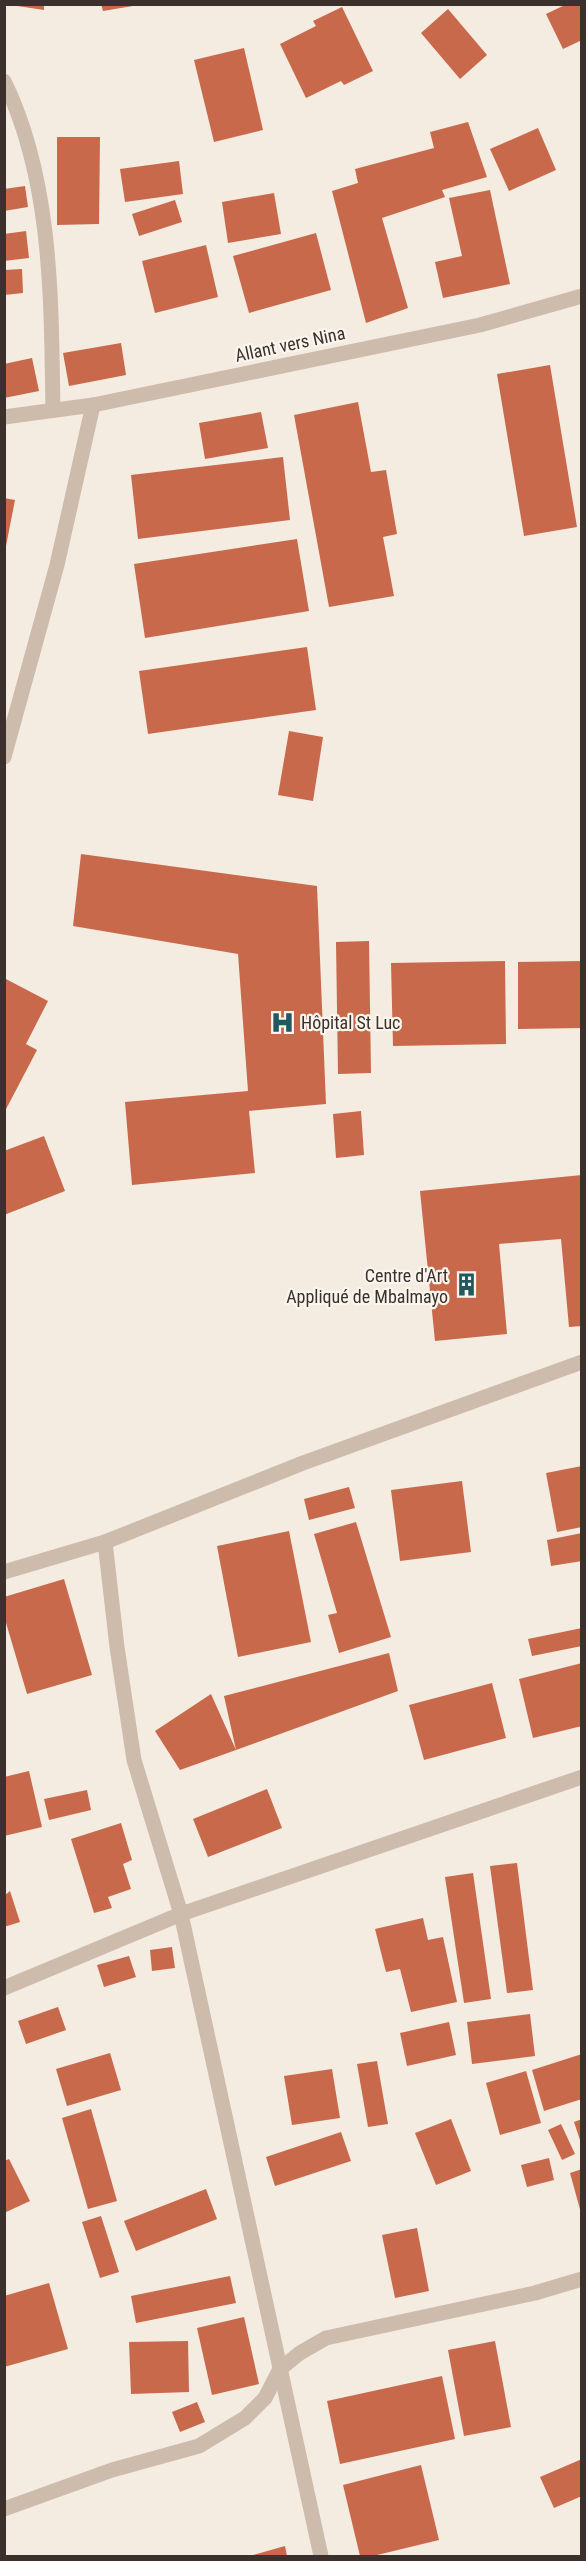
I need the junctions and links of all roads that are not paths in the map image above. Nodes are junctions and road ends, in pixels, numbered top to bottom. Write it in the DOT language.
graph roads {
  1 [pos="4,81"];
  2 [pos="582,296"];
  3 [pos="93,405"];
  4 [pos="53,410"];
  5 [pos="4,417"];
  6 [pos="4,758"];
  7 [pos="582,1362"];
  8 [pos="105,1542"];
  9 [pos="4,1572"];
  10 [pos="582,1777"];
  11 [pos="181,1914"];
  12 [pos="4,1988"];
  13 [pos="582,2278"];
  14 [pos="280,2369"];
  15 [pos="4,2510"];
  16 [pos="321,2556"];
  1 -- 4 [label="street"];
  2 -- 3 [label="street, Allant vers Nina"];
  3 -- 4 [label="street, Allant vers Nina"];
  3 -- 6 [label="street"];
  4 -- 5 [label="street, Allant vers Nina"];
  7 -- 8 [label="street"];
  8 -- 9 [label="street"];
  8 -- 11 [label="street"];
  10 -- 11 [label="street"];
  11 -- 12 [label="street"];
  11 -- 14 [label="street"];
  13 -- 14 [label="street"];
  14 -- 15 [label="street"];
  14 -- 16 [label="street"];
}
